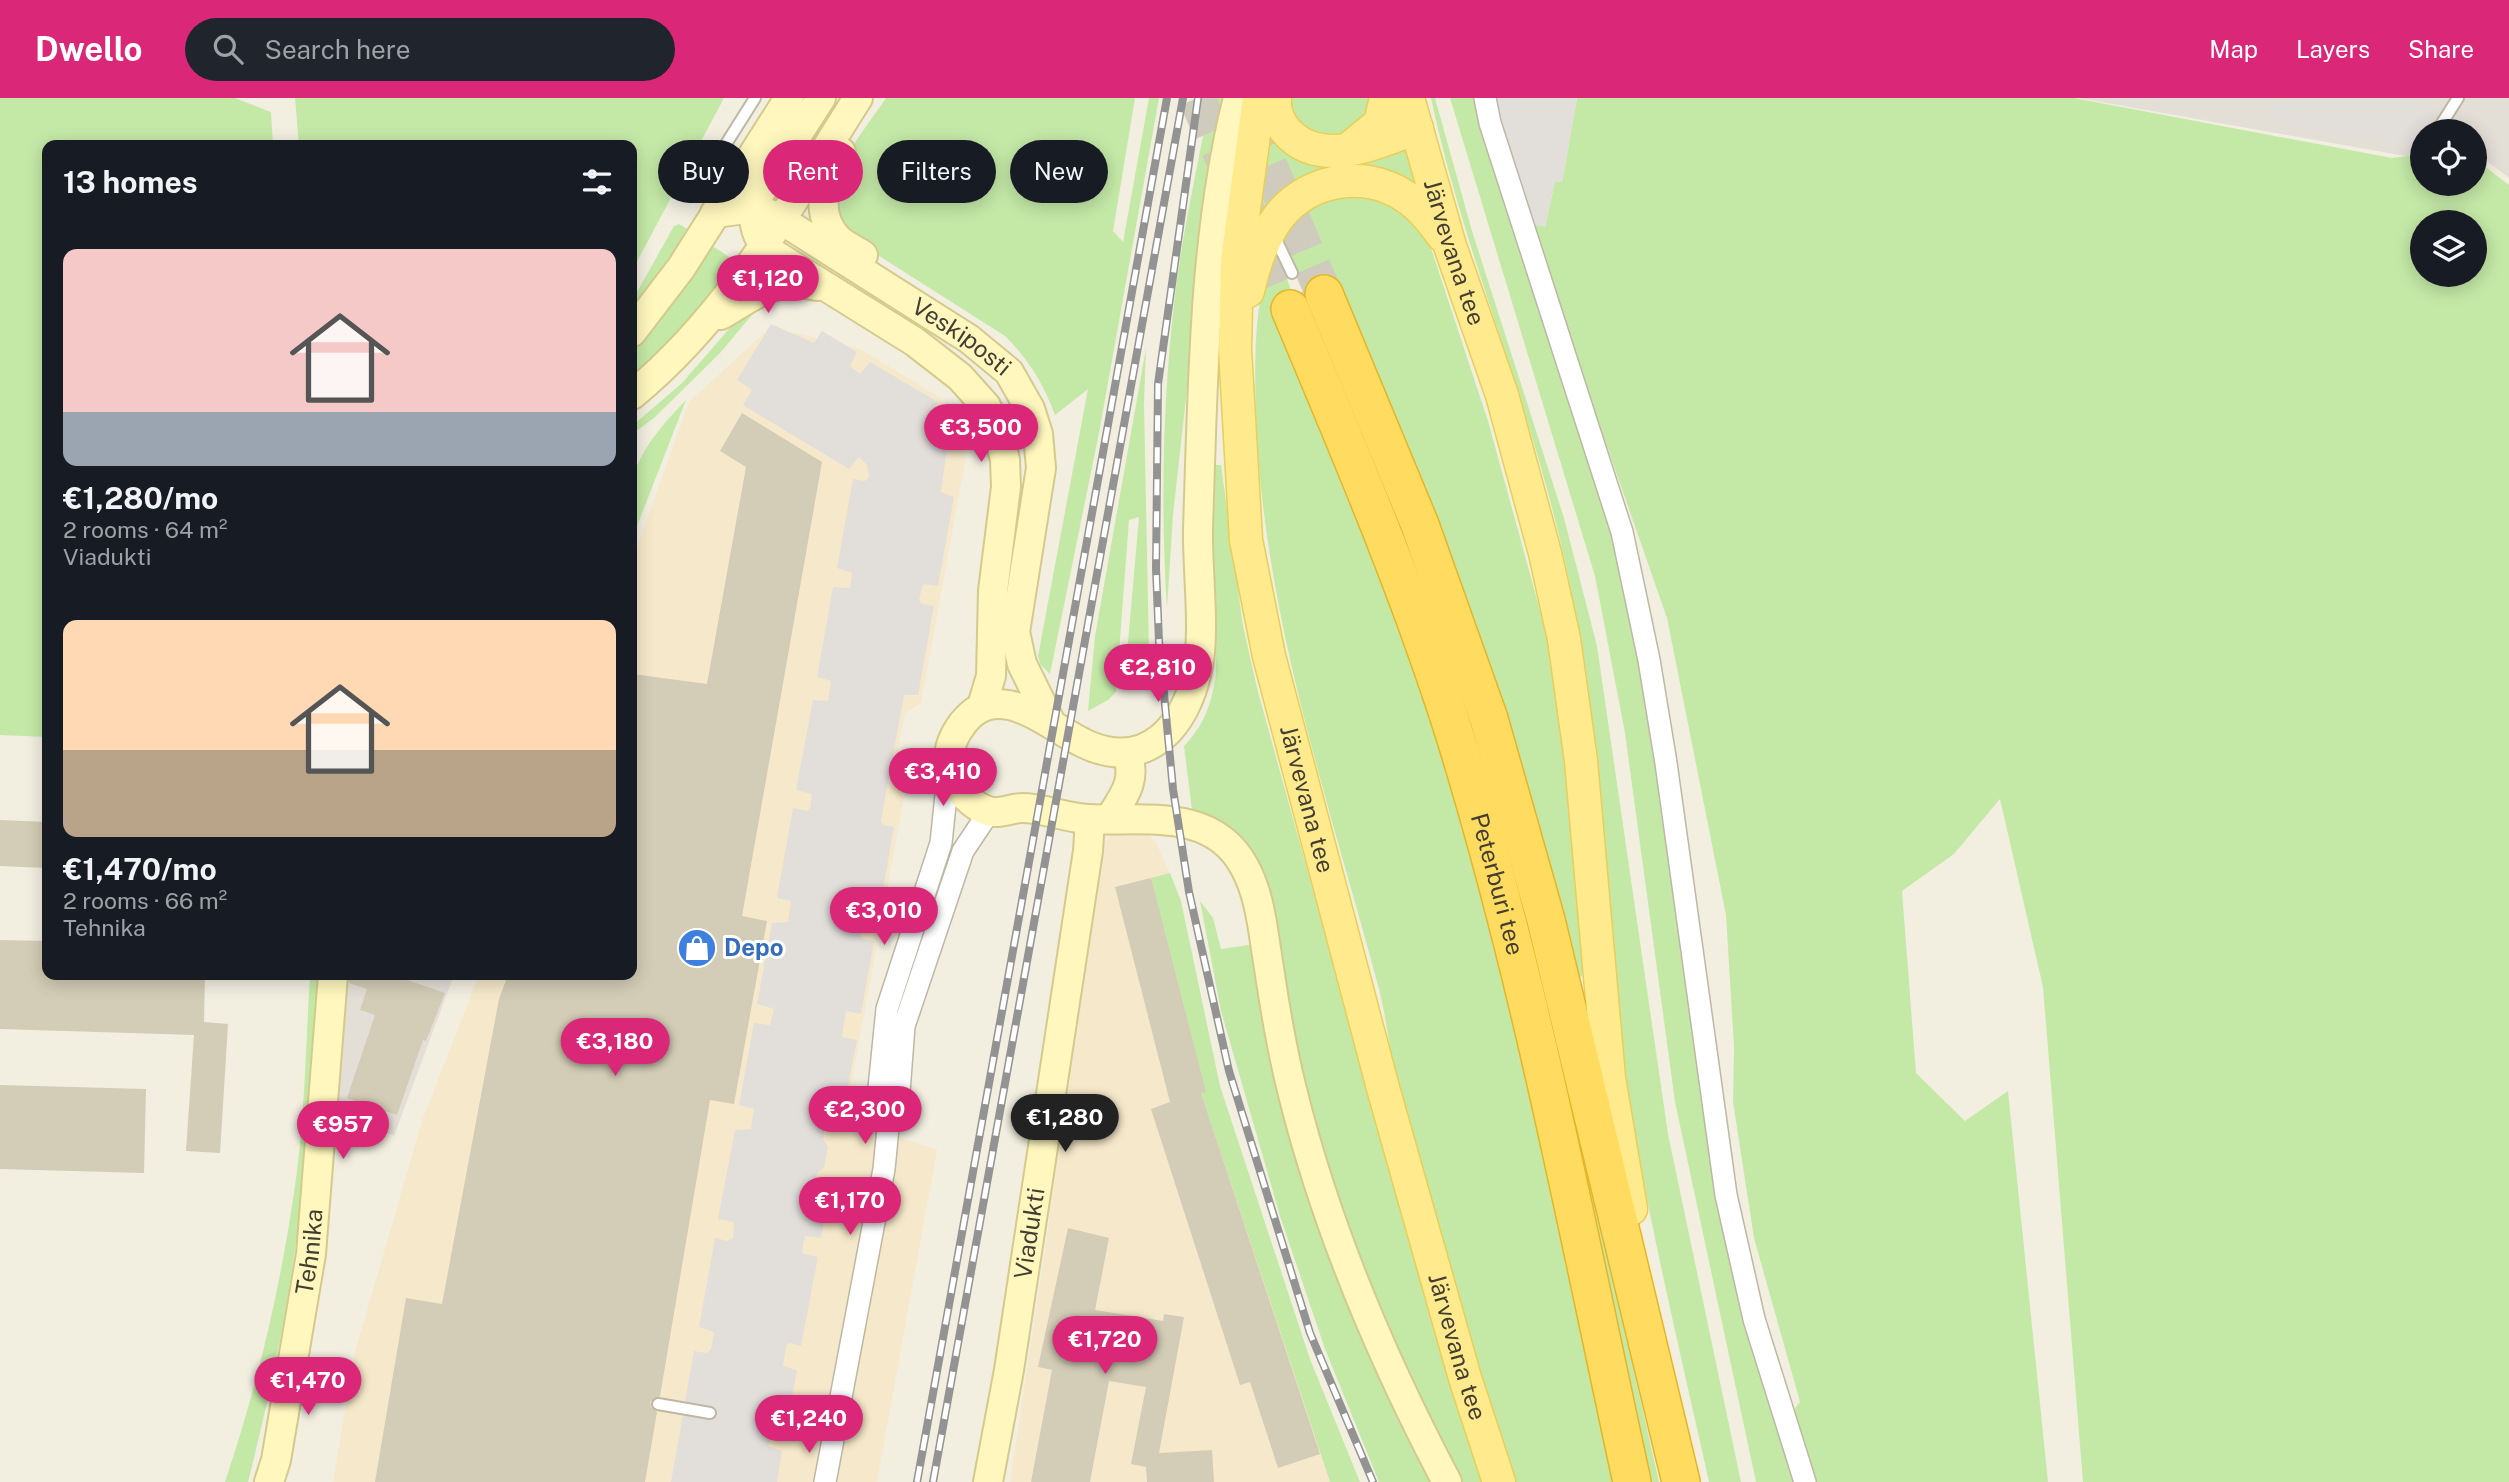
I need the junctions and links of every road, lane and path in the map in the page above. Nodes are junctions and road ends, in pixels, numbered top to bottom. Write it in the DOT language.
graph roads {
  1 [pos="755,98"];
  2 [pos="789,98"];
  3 [pos="821,98"];
  4 [pos="860,98"];
  5 [pos="1238,98"];
  6 [pos="1259,98"];
  7 [pos="1275,98"];
  8 [pos="1386,98"];
  9 [pos="1408,98"];
  10 [pos="1485,98"];
  11 [pos="2458,98"];
  12 [pos="2445,119"];
  13 [pos="1417,128"];
  14 [pos="1347,149"];
  15 [pos="754,208"];
  16 [pos="715,213"];
  17 [pos="780,219"];
  18 [pos="1271,229"];
  19 [pos="764,245"];
  20 [pos="1450,246"];
  21 [pos="1292,273"];
  22 [pos="880,284"];
  23 [pos="827,288"];
  24 [pos="1324,294"];
  25 [pos="1290,309"];
  26 [pos="707,324"];
  27 [pos="637,325"];
  28 [pos="1235,349"];
  29 [pos="637,391"];
  30 [pos="982,706"];
  31 [pos="1050,721"];
  32 [pos="1127,754"];
  33 [pos="949,765"];
  34 [pos="989,812"];
  35 [pos="1100,819"];
  36 [pos="333,980"];
  37 [pos="888,1128"];
  38 [pos="1662,1390"];
  39 [pos="658,1405"];
  40 [pos="710,1413"];
  41 [pos="269,1482"];
  42 [pos="825,1482"];
  43 [pos="988,1482"];
  44 [pos="1447,1482"];
  45 [pos="1499,1482"];
  46 [pos="1632,1482"];
  47 [pos="1681,1482"];
  48 [pos="1805,1482"];
  1 -- 16 [label="lane"];
  2 -- 16 [label="street"];
  3 -- 15 [label="street"];
  4 -- 17 [label="street"];
  4 -- 22 [label="street"];
  5 -- 32 [label="street"];
  6 -- 28 [label="main road, Järvevana tee"];
  7 -- 14 [label="main road"];
  8 -- 14 [label="main road"];
  9 -- 13 [label="main road, Järvevana tee"];
  10 -- 48 [label="street"];
  11 -- 12 [label="lane"];
  13 -- 14 [label="main road"];
  13 -- 20 [label="main road, Järvevana tee"];
  15 -- 16 [label="street"];
  15 -- 17 [label="street, Veskiposti"];
  15 -- 19 [label="street"];
  16 -- 27 [label="street"];
  17 -- 19 [label="street"];
  17 -- 22 [label="street, Veskiposti"];
  18 -- 20 [label="main road"];
  18 -- 21 [label="lane"];
  18 -- 28 [label="main road"];
  19 -- 23 [label="street, Veskiposti"];
  19 -- 26 [label="street"];
  20 -- 38 [label="main road, Järvevana tee"];
  22 -- 31 [label="street, Veskiposti"];
  23 -- 26 [label="street"];
  23 -- 30 [label="street, Veskiposti"];
  24 -- 38 [label="highway, Peterburi tee"];
  25 -- 46 [label="highway, Peterburi tee"];
  26 -- 29 [label="street"];
  28 -- 45 [label="main road, Järvevana tee"];
  30 -- 31 [label="street"];
  30 -- 33 [label="street"];
  31 -- 32 [label="street"];
  32 -- 35 [label="street"];
  33 -- 34 [label="street"];
  33 -- 37 [label="street"];
  34 -- 35 [label="street"];
  34 -- 37 [label="street"];
  35 -- 43 [label="street, Viadukti"];
  35 -- 44 [label="street"];
  36 -- 41 [label="street, Tehnika"];
  37 -- 42 [label="street"];
  38 -- 47 [label="highway, Järvevana tee"];
  39 -- 40 [label="lane"];
}
